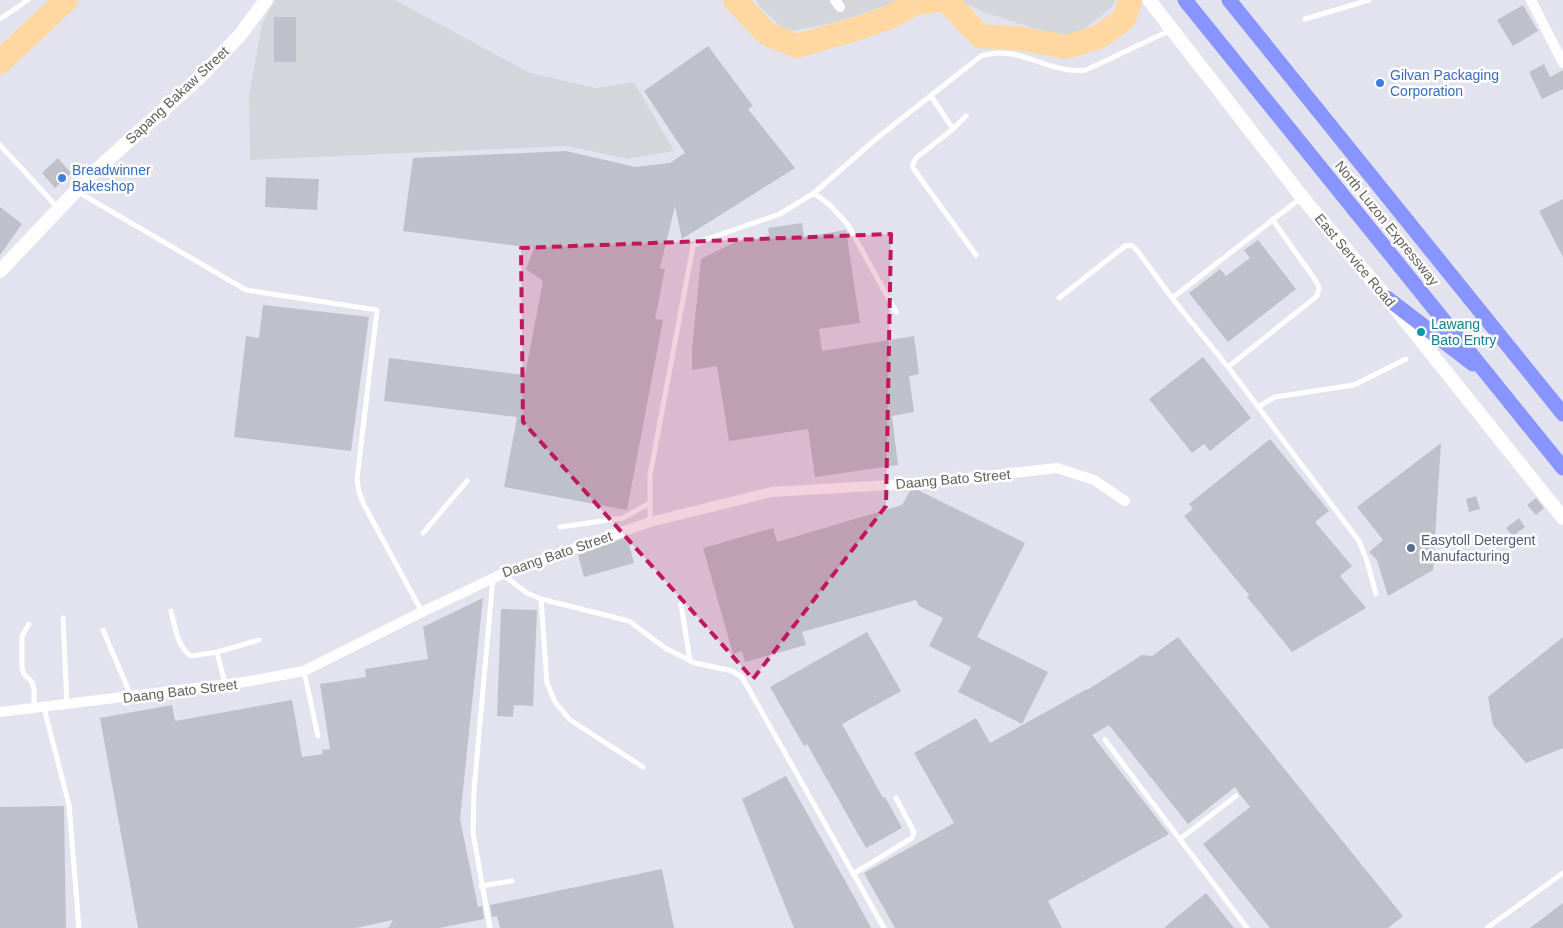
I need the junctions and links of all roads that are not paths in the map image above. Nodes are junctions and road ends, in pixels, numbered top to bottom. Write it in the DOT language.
graph roads {
  1 [pos="28,0"];
  2 [pos="266,0"];
  3 [pos="1149,0"];
  4 [pos="1185,0"];
  5 [pos="1229,0"];
  6 [pos="1369,0"];
  7 [pos="1531,0"];
  8 [pos="0,19"];
  9 [pos="1305,19"];
  10 [pos="1173,30"];
  11 [pos="1563,63"];
  12 [pos="931,96"];
  13 [pos="966,116"];
  14 [pos="952,129"];
  15 [pos="0,145"];
  16 [pos="76,190"];
  17 [pos="814,192"];
  18 [pos="1302,198"];
  19 [pos="58,209"];
  20 [pos="1272,219"];
  21 [pos="976,255"];
  22 [pos="0,272"];
  23 [pos="1059,298"];
  24 [pos="1172,298"];
  25 [pos="1387,298"];
  26 [pos="896,312"];
  27 [pos="1406,359"];
  28 [pos="1228,366"];
  29 [pos="1493,380"];
  30 [pos="1258,406"];
  31 [pos="1563,414"];
  32 [pos="1563,468"];
  33 [pos="467,480"];
  34 [pos="1125,501"];
  35 [pos="650,503"];
  36 [pos="1563,518"];
  37 [pos="650,522"];
  38 [pos="560,527"];
  39 [pos="423,533"];
  40 [pos="498,575"];
  41 [pos="1376,594"];
  42 [pos="541,599"];
  43 [pos="681,604"];
  44 [pos="171,611"];
  45 [pos="422,612"];
  46 [pos="63,618"];
  47 [pos="29,624"];
  48 [pos="104,630"];
  49 [pos="259,640"];
  50 [pos="217,652"];
  51 [pos="690,660"];
  52 [pos="304,671"];
  53 [pos="226,685"];
  54 [pos="131,697"];
  55 [pos="67,705"];
  56 [pos="39,708"];
  57 [pos="0,712"];
  58 [pos="318,736"];
  59 [pos="1105,740"];
  60 [pos="642,767"];
  61 [pos="1236,796"];
  62 [pos="896,798"];
  63 [pos="1180,840"];
  64 [pos="1563,873"];
  65 [pos="853,874"];
  66 [pos="512,881"];
  67 [pos="481,886"];
  68 [pos="79,928"];
  69 [pos="490,928"];
  70 [pos="884,928"];
  71 [pos="1247,928"];
  72 [pos="1487,928"];
  1 -- 8 [label="lane"];
  2 -- 16 [label="street, Sapang Bakaw Street"];
  3 -- 10 [label="street, East Service Road"];
  4 -- 29 [label="highway, North Luzon Expressway"];
  5 -- 31 [label="highway, North Luzon Expressway"];
  6 -- 9 [label="lane"];
  7 -- 11 [label="street"];
  10 -- 12 [label="lane"];
  10 -- 18 [label="street, East Service Road"];
  12 -- 14 [label="lane"];
  12 -- 17 [label="lane"];
  13 -- 14 [label="lane"];
  14 -- 21 [label="lane"];
  15 -- 19 [label="lane"];
  16 -- 19 [label="street, Sapang Bakaw Street"];
  16 -- 45 [label="lane"];
  17 -- 26 [label="lane"];
  17 -- 35 [label="lane"];
  18 -- 20 [label="lane"];
  18 -- 25 [label="street, East Service Road"];
  19 -- 22 [label="street, Sapang Bakaw Street"];
  20 -- 24 [label="lane"];
  20 -- 28 [label="lane"];
  23 -- 24 [label="lane"];
  24 -- 28 [label="lane"];
  25 -- 29 [label="highway"];
  25 -- 36 [label="street, East Service Road"];
  27 -- 30 [label="lane"];
  28 -- 30 [label="lane"];
  29 -- 32 [label="highway, North Luzon Expressway"];
  30 -- 41 [label="lane"];
  33 -- 39 [label="lane"];
  34 -- 37 [label="street, Daang Bato Street"];
  35 -- 37 [label="lane"];
  35 -- 38 [label="lane"];
  37 -- 40 [label="street, Daang Bato Street"];
  40 -- 42 [label="lane"];
  40 -- 45 [label="street, Daang Bato Street"];
  40 -- 67 [label="lane"];
  42 -- 51 [label="lane"];
  42 -- 60 [label="lane"];
  43 -- 51 [label="lane"];
  44 -- 50 [label="lane"];
  45 -- 52 [label="street, Daang Bato Street"];
  46 -- 55 [label="lane"];
  47 -- 56 [label="lane"];
  48 -- 54 [label="lane"];
  49 -- 50 [label="lane"];
  50 -- 53 [label="lane"];
  51 -- 65 [label="lane"];
  52 -- 53 [label="street, Daang Bato Street"];
  52 -- 58 [label="lane"];
  53 -- 54 [label="street, Daang Bato Street"];
  54 -- 55 [label="street, Daang Bato Street"];
  55 -- 56 [label="street, Daang Bato Street"];
  56 -- 57 [label="street, Daang Bato Street"];
  56 -- 68 [label="lane"];
  59 -- 63 [label="lane"];
  61 -- 63 [label="lane"];
  62 -- 65 [label="lane"];
  63 -- 71 [label="lane"];
  64 -- 72 [label="lane"];
  65 -- 70 [label="lane"];
  66 -- 67 [label="lane"];
  67 -- 69 [label="lane"];
}
